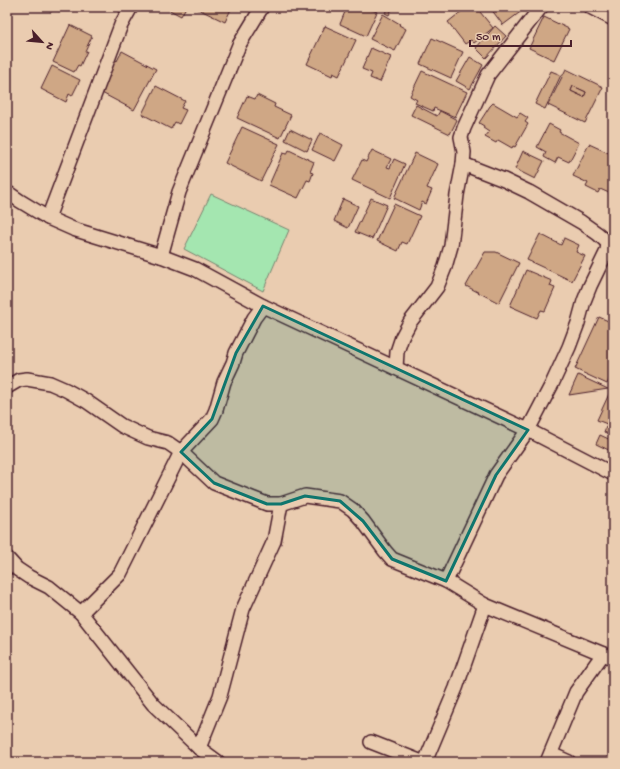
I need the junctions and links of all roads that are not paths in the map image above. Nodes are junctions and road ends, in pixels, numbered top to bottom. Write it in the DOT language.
graph roads {
  1 [pos="131,7"];
  2 [pos="262,7"];
  3 [pos="541,7"];
  4 [pos="590,7"];
  5 [pos="613,19"];
  6 [pos="462,164"];
  7 [pos="7,192"];
  8 [pos="48,218"];
  9 [pos="611,244"];
  10 [pos="161,256"];
  11 [pos="263,306"];
  12 [pos="396,368"];
  13 [pos="7,387"];
  14 [pos="528,430"];
  15 [pos="181,452"];
  16 [pos="613,474"];
  17 [pos="281,504"];
  18 [pos="7,558"];
  19 [pos="446,581"];
  20 [pos="485,605"];
  21 [pos="81,613"];
  22 [pos="608,656"];
  23 [pos="371,742"];
  24 [pos="200,748"];
  25 [pos="549,758"];
  26 [pos="218,762"];
  27 [pos="423,762"];
  28 [pos="569,762"];
  1 -- 8 [label="street"];
  2 -- 10 [label="street"];
  3 -- 6 [label="street"];
  4 -- 5 [label="street"];
  6 -- 9 [label="street"];
  6 -- 12 [label="street"];
  7 -- 8 [label="street"];
  8 -- 10 [label="street"];
  9 -- 14 [label="street"];
  10 -- 11 [label="street"];
  11 -- 12 [label="street"];
  11 -- 15 [label="street"];
  12 -- 14 [label="street"];
  13 -- 15 [label="street"];
  14 -- 16 [label="street"];
  14 -- 19 [label="street"];
  15 -- 17 [label="street"];
  15 -- 21 [label="street"];
  17 -- 19 [label="street"];
  17 -- 24 [label="street"];
  18 -- 21 [label="street"];
  19 -- 20 [label="street"];
  20 -- 22 [label="street"];
  20 -- 27 [label="street"];
  21 -- 24 [label="street"];
  22 -- 25 [label="street"];
  23 -- 27 [label="street"];
  24 -- 26 [label="street"];
  25 -- 28 [label="street"];
}
